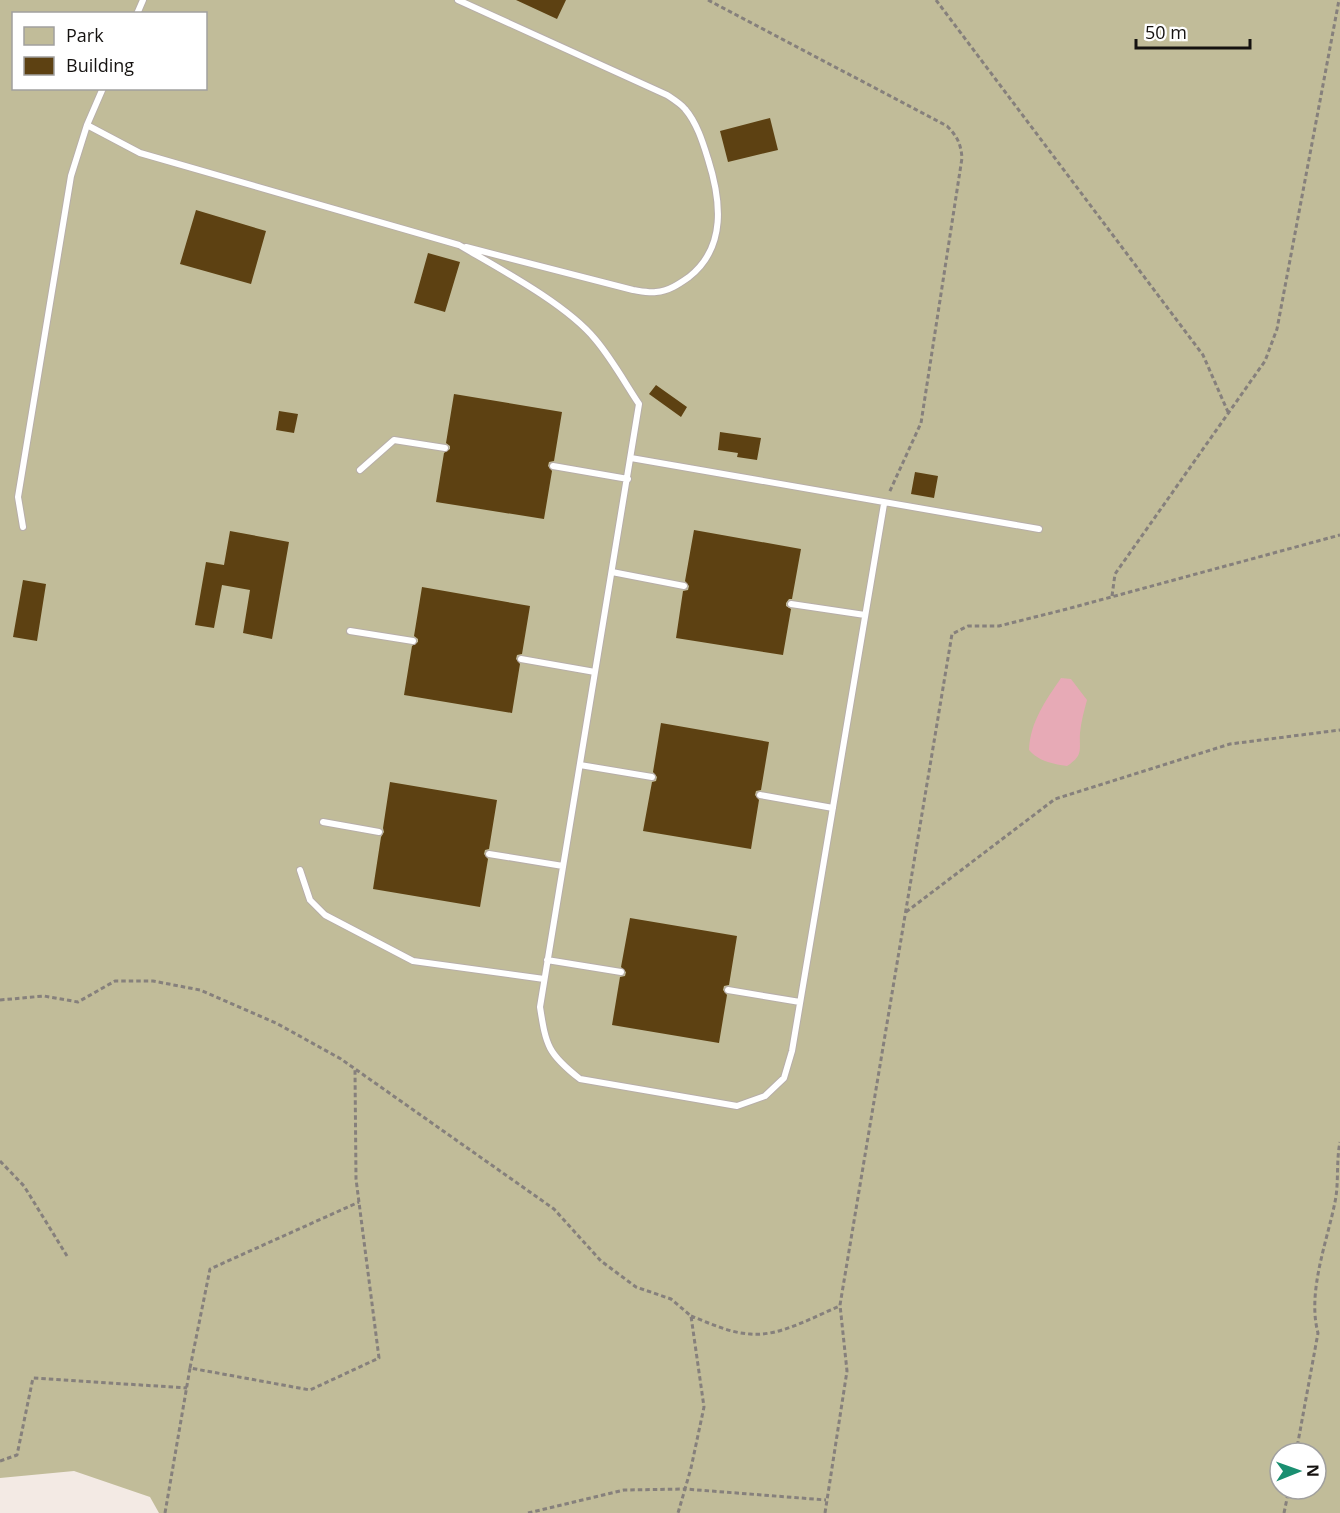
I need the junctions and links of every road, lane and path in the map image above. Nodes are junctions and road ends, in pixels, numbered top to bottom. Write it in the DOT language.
graph roads {
  1 [pos="458,0"];
  2 [pos="708,0"];
  3 [pos="936,0"];
  4 [pos="1339,0"];
  5 [pos="102,90"];
  6 [pos="87,125"];
  7 [pos="459,245"];
  8 [pos="1228,412"];
  9 [pos="445,448"];
  10 [pos="631,458"];
  11 [pos="553,466"];
  12 [pos="360,470"];
  13 [pos="628,479"];
  14 [pos="884,504"];
  15 [pos="23,527"];
  16 [pos="1039,529"];
  17 [pos="1340,535"];
  18 [pos="612,572"];
  19 [pos="684,586"];
  20 [pos="1112,596"];
  21 [pos="792,604"];
  22 [pos="866,615"];
  23 [pos="350,631"];
  24 [pos="413,641"];
  25 [pos="521,659"];
  26 [pos="595,672"];
  27 [pos="1340,730"];
  28 [pos="580,765"];
  29 [pos="652,777"];
  30 [pos="760,795"];
  31 [pos="833,808"];
  32 [pos="322,822"];
  33 [pos="379,832"];
  34 [pos="489,854"];
  35 [pos="563,866"];
  36 [pos="300,870"];
  37 [pos="905,912"];
  38 [pos="547,960"];
  39 [pos="621,972"];
  40 [pos="544,979"];
  41 [pos="728,990"];
  42 [pos="0,1000"];
  43 [pos="800,1002"];
  44 [pos="355,1069"];
  45 [pos="1340,1142"];
  46 [pos="0,1161"];
  47 [pos="359,1202"];
  48 [pos="67,1256"];
  49 [pos="840,1305"];
  50 [pos="691,1316"];
  51 [pos="190,1368"];
  52 [pos="187,1388"];
  53 [pos="1298,1441"];
  54 [pos="0,1461"];
  55 [pos="685,1489"];
  56 [pos="827,1500"];
  57 [pos="165,1513"];
  58 [pos="528,1513"];
  59 [pos="678,1513"];
  60 [pos="825,1513"];
  1 -- 7 [label="lane"];
  2 -- 14 [label="path"];
  3 -- 8 [label="path"];
  4 -- 8 [label="path"];
  5 -- 6 [label="lane"];
  6 -- 7 [label="lane"];
  6 -- 15 [label="lane"];
  7 -- 10 [label="lane"];
  8 -- 20 [label="path"];
  9 -- 12 [label="lane"];
  10 -- 13 [label="lane"];
  10 -- 14 [label="lane"];
  11 -- 13 [label="lane"];
  13 -- 18 [label="lane"];
  14 -- 16 [label="lane"];
  14 -- 22 [label="lane"];
  17 -- 20 [label="path"];
  18 -- 19 [label="lane"];
  18 -- 26 [label="lane"];
  20 -- 37 [label="path"];
  21 -- 22 [label="lane"];
  22 -- 31 [label="lane"];
  23 -- 24 [label="lane"];
  25 -- 26 [label="lane"];
  26 -- 28 [label="lane"];
  27 -- 37 [label="path"];
  28 -- 29 [label="lane"];
  28 -- 35 [label="lane"];
  30 -- 31 [label="lane"];
  31 -- 43 [label="lane"];
  32 -- 33 [label="lane"];
  34 -- 35 [label="lane"];
  35 -- 38 [label="lane"];
  36 -- 40 [label="lane"];
  37 -- 49 [label="path"];
  38 -- 39 [label="lane"];
  38 -- 40 [label="lane"];
  40 -- 43 [label="lane"];
  41 -- 43 [label="lane"];
  42 -- 44 [label="path"];
  44 -- 47 [label="path"];
  44 -- 50 [label="path"];
  45 -- 53 [label="path"];
  46 -- 48 [label="path"];
  47 -- 51 [label="path"];
  47 -- 51 [label="path"];
  49 -- 50 [label="path"];
  49 -- 56 [label="path"];
  50 -- 55 [label="path"];
  51 -- 52 [label="path"];
  52 -- 54 [label="path"];
  52 -- 57 [label="path"];
  55 -- 56 [label="path"];
  55 -- 58 [label="path"];
  55 -- 59 [label="path"];
  56 -- 60 [label="path"];
}
